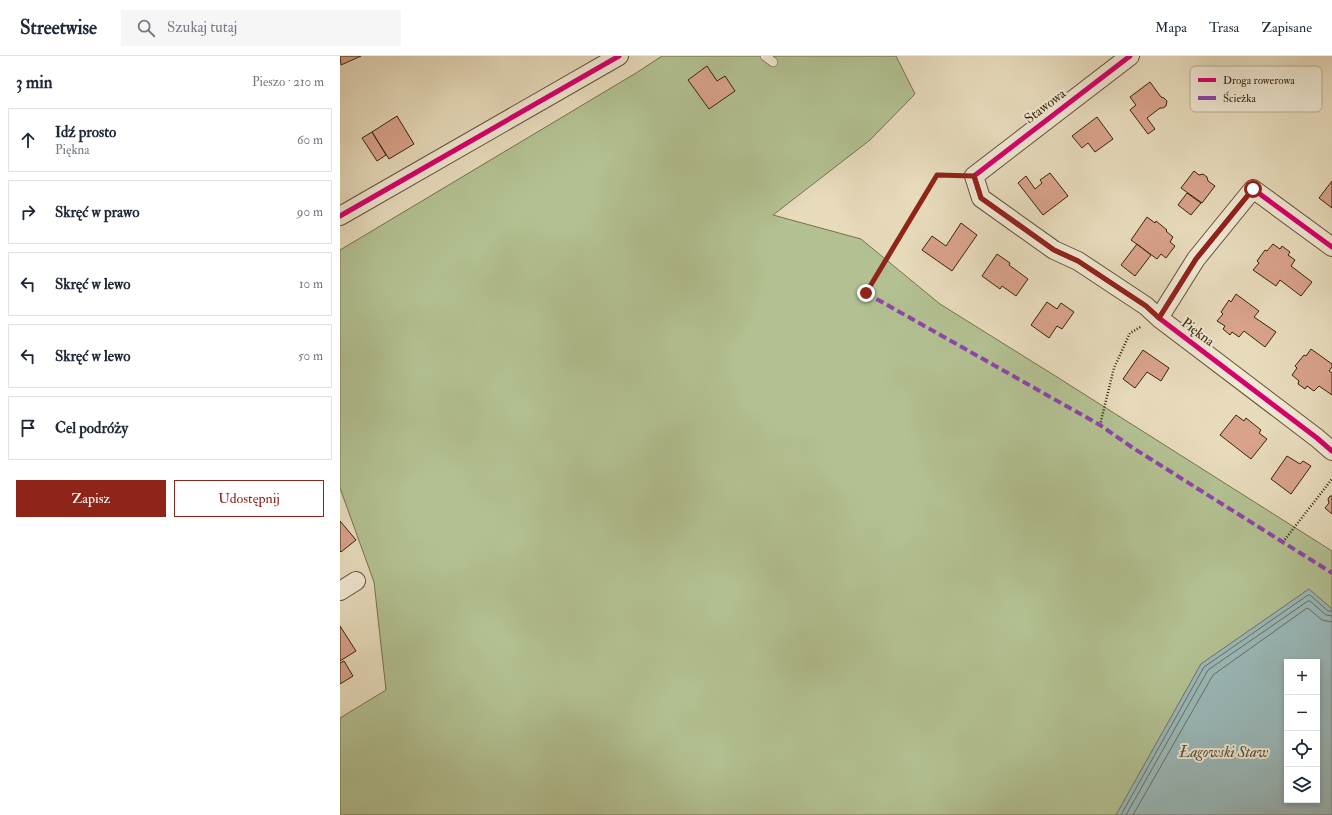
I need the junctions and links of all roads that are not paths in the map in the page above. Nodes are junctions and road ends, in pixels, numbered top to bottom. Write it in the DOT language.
graph roads {
  1 [pos="619,56"];
  2 [pos="1130,56"];
  3 [pos="974,176"];
  4 [pos="340,216"];
  5 [pos="1332,247"];
  6 [pos="1159,318"];
  7 [pos="1332,450"];
  8 [pos="356,581"];
  9 [pos="340,591"];
  1 -- 4 [label="street"];
  2 -- 3 [label="street, Stawowa"];
  3 -- 6 [label="street, Piękna"];
  5 -- 6 [label="street"];
  6 -- 7 [label="street, Piękna"];
  8 -- 9 [label="street"];
}
